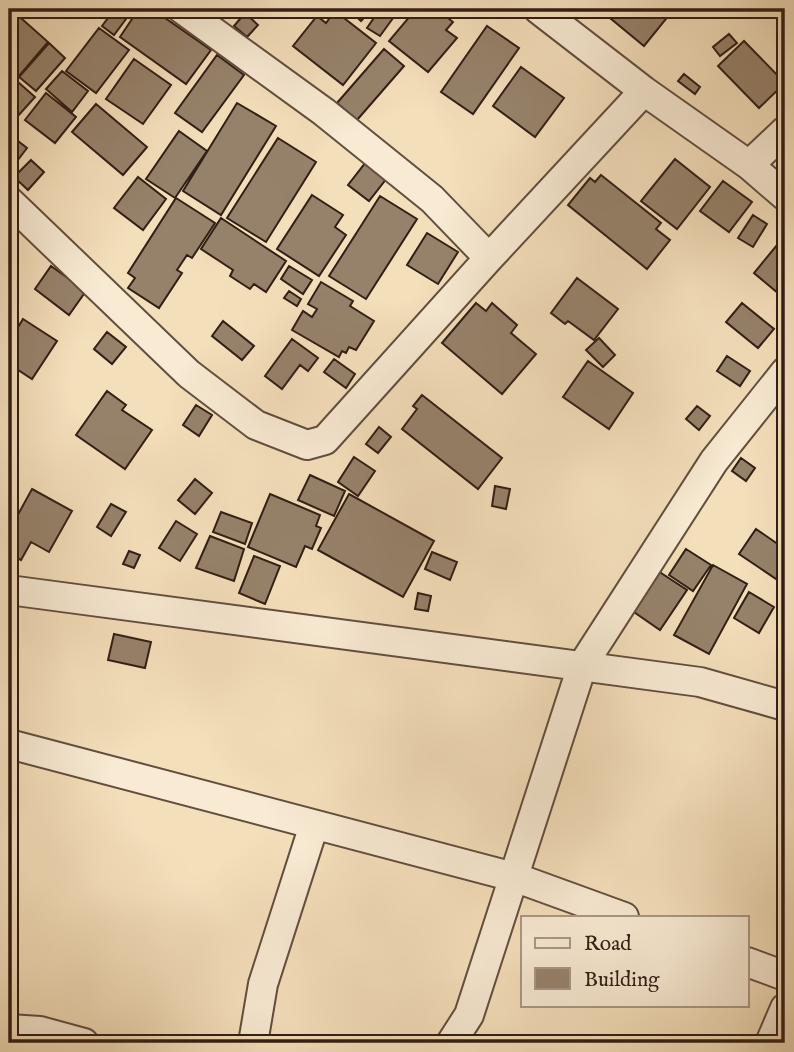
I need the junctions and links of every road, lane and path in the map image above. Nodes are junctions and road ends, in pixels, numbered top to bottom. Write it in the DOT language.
graph roads {
  1 [pos="182,9"];
  2 [pos="538,9"];
  3 [pos="645,91"];
  4 [pos="785,131"];
  5 [pos="749,165"];
  6 [pos="785,196"];
  7 [pos="9,201"];
  8 [pos="489,258"];
  9 [pos="785,372"];
  10 [pos="9,590"];
  11 [pos="582,666"];
  12 [pos="785,706"];
  13 [pos="9,744"];
  14 [pos="314,825"];
  15 [pos="514,877"];
  16 [pos="621,916"];
  17 [pos="748,962"];
  18 [pos="785,976"];
  19 [pos="785,1008"];
  20 [pos="9,1029"];
  21 [pos="84,1043"];
  22 [pos="253,1043"];
  23 [pos="452,1043"];
  24 [pos="770,1043"];
  1 -- 8 [label="street"];
  2 -- 3 [label="street"];
  3 -- 5 [label="street"];
  3 -- 8 [label="street"];
  4 -- 5 [label="street"];
  5 -- 6 [label="street"];
  7 -- 8 [label="street"];
  9 -- 11 [label="street"];
  10 -- 11 [label="street"];
  11 -- 12 [label="street"];
  11 -- 15 [label="street"];
  13 -- 14 [label="street"];
  14 -- 15 [label="street"];
  14 -- 22 [label="street"];
  15 -- 16 [label="street"];
  15 -- 23 [label="street"];
  17 -- 18 [label="street"];
  19 -- 24 [label="street"];
  20 -- 21 [label="street"];
}
